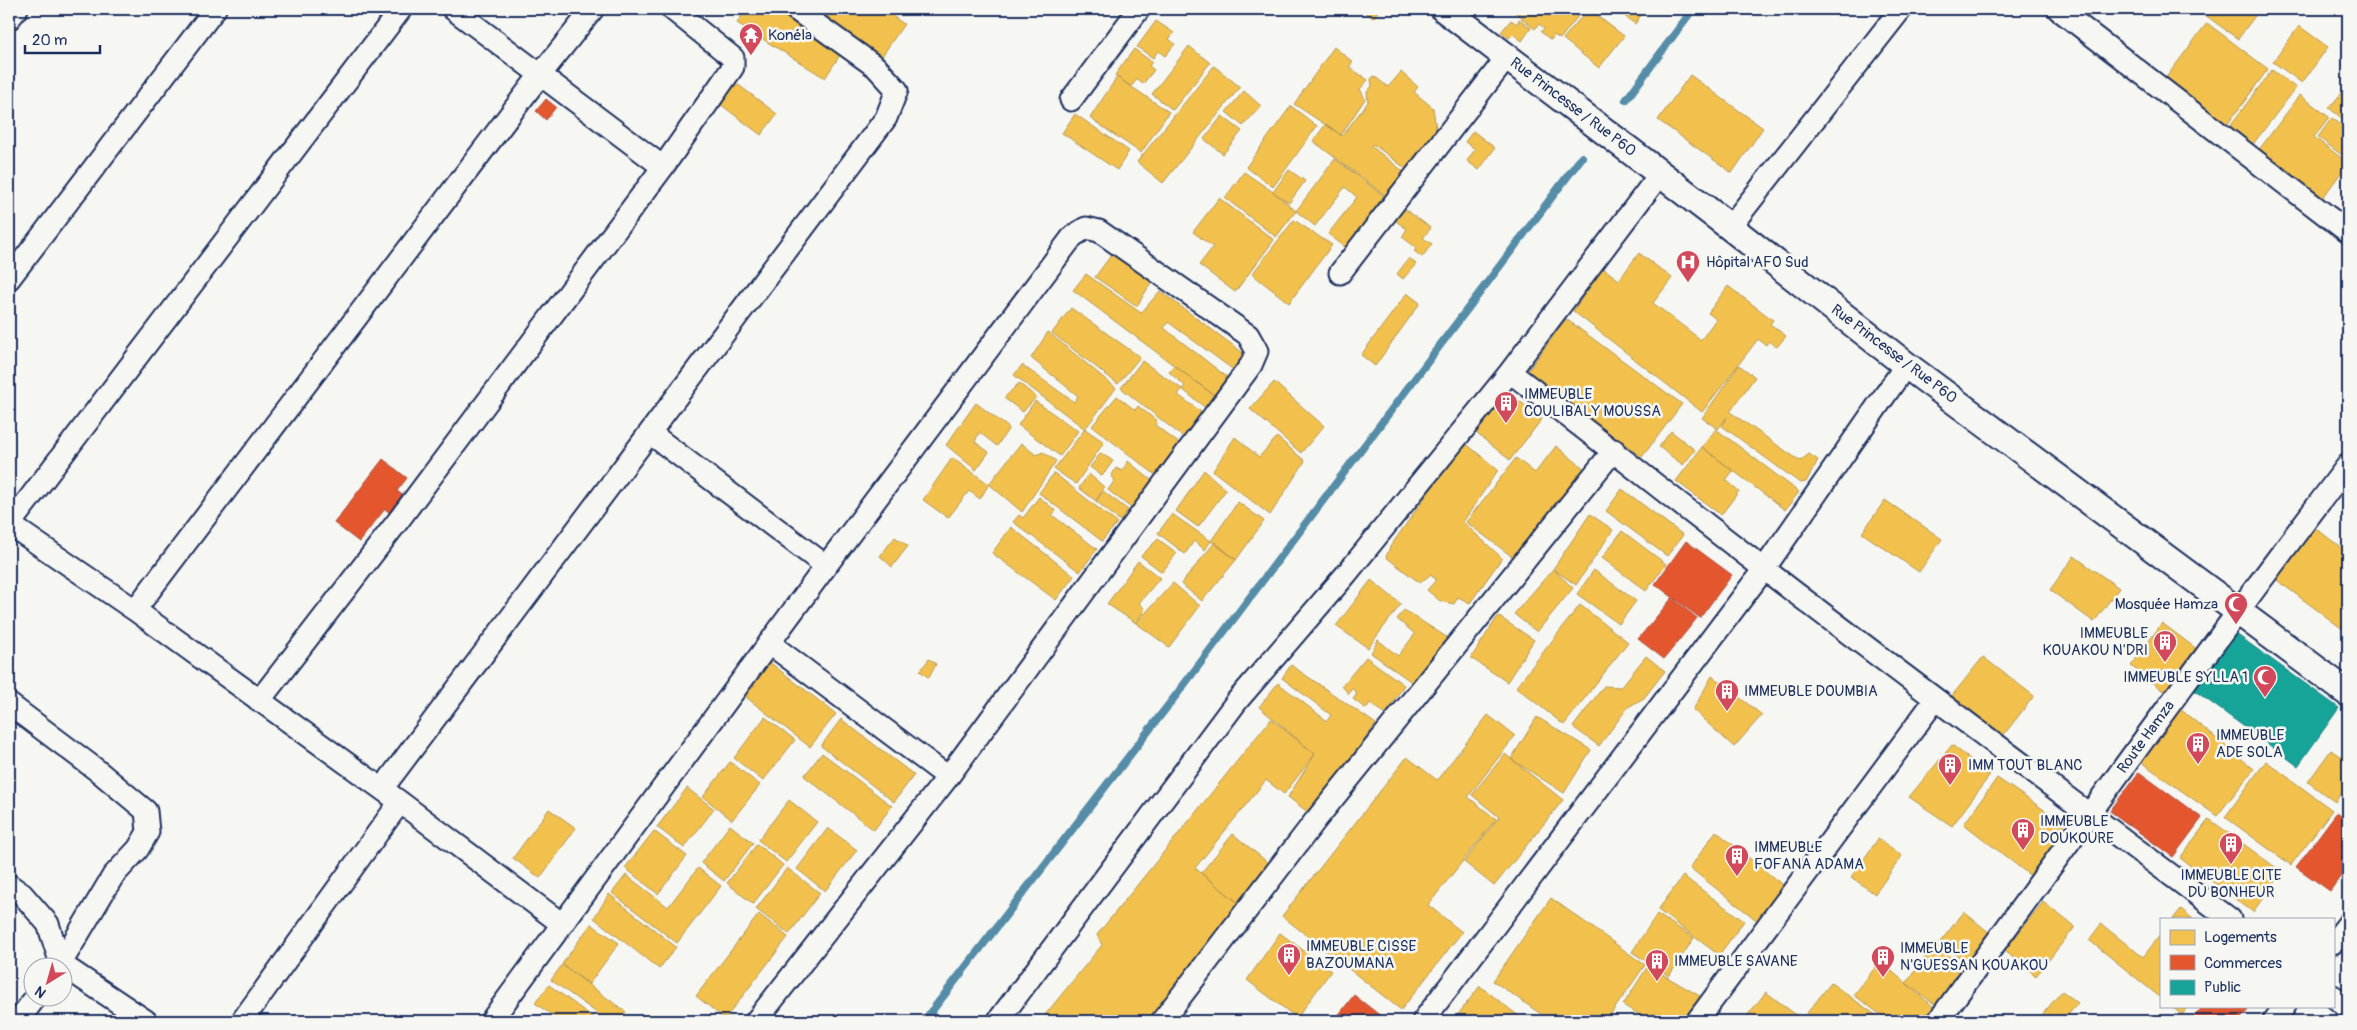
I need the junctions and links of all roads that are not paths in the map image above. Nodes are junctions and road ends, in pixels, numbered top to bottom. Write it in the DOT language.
graph roads {
  1 [pos="16,9"];
  2 [pos="215,9"];
  3 [pos="401,9"];
  4 [pos="453,9"];
  5 [pos="593,9"];
  6 [pos="672,9"];
  7 [pos="795,9"];
  8 [pos="1139,9"];
  9 [pos="1444,9"];
  10 [pos="1901,9"];
  11 [pos="2058,9"];
  12 [pos="9,19"];
  13 [pos="1508,56"];
  14 [pos="540,75"];
  15 [pos="1071,100"];
  16 [pos="663,167"];
  17 [pos="1660,174"];
  18 [pos="1730,227"];
  19 [pos="2348,232"];
  20 [pos="1340,273"];
  21 [pos="9,279"];
  22 [pos="1906,364"];
  23 [pos="1510,372"];
  24 [pos="650,434"];
  25 [pos="1614,450"];
  26 [pos="2348,465"];
  27 [pos="9,524"];
  28 [pos="826,566"];
  29 [pos="1764,569"];
  30 [pos="135,610"];
  31 [pos="2237,611"];
  32 [pos="769,643"];
  33 [pos="2348,693"];
  34 [pos="1935,700"];
  35 [pos="260,701"];
  36 [pos="9,704"];
  37 [pos="948,777"];
  38 [pos="382,789"];
  39 [pos="400,802"];
  40 [pos="2090,815"];
  41 [pos="9,885"];
  42 [pos="2229,918"];
  43 [pos="562,924"];
  44 [pos="2348,924"];
  45 [pos="2334,942"];
  46 [pos="57,958"];
  47 [pos="64,958"];
  48 [pos="72,974"];
  49 [pos="2334,997"];
  50 [pos="28,1008"];
  51 [pos="2284,1008"];
  52 [pos="2348,1008"];
  53 [pos="18,1021"];
  54 [pos="146,1021"];
  55 [pos="242,1021"];
  56 [pos="491,1021"];
  57 [pos="756,1021"];
  58 [pos="998,1021"];
  59 [pos="1162,1021"];
  60 [pos="1423,1021"];
  61 [pos="1697,1021"];
  62 [pos="1938,1021"];
  63 [pos="2274,1021"];
  1 -- 12 [label="street"];
  2 -- 21 [label="street"];
  3 -- 27 [label="street"];
  4 -- 14 [label="street"];
  5 -- 14 [label="street"];
  6 -- 16 [label="street"];
  7 -- 24 [label="street"];
  8 -- 15 [label="street"];
  9 -- 13 [label="street, Rue Princesse / Rue P60"];
  10 -- 18 [label="street"];
  11 -- 19 [label="street"];
  13 -- 17 [label="street, Rue Princesse / Rue P60"];
  13 -- 20 [label="street"];
  14 -- 16 [label="street"];
  14 -- 30 [label="street"];
  16 -- 35 [label="street"];
  17 -- 18 [label="street, Rue Princesse / Rue P60"];
  17 -- 23 [label="street"];
  18 -- 22 [label="street, Rue Princesse / Rue P60"];
  22 -- 29 [label="street"];
  22 -- 31 [label="street, Rue Princesse / Rue P60"];
  23 -- 25 [label="street"];
  23 -- 58 [label="street"];
  24 -- 28 [label="street"];
  24 -- 38 [label="street"];
  25 -- 29 [label="street"];
  25 -- 59 [label="street"];
  26 -- 31 [label="street, Route Hamza"];
  27 -- 30 [label="street"];
  28 -- 32 [label="street"];
  28 -- 37 [label="street"];
  29 -- 34 [label="street"];
  29 -- 60 [label="street"];
  30 -- 35 [label="street"];
  31 -- 33 [label="street, Rue Princesse / Rue P60"];
  31 -- 40 [label="street, Route Hamza"];
  32 -- 37 [label="street"];
  32 -- 43 [label="street"];
  34 -- 40 [label="street"];
  34 -- 61 [label="street"];
  35 -- 38 [label="street"];
  36 -- 47 [label="street"];
  37 -- 57 [label="street"];
  38 -- 39 [label="street"];
  39 -- 43 [label="street"];
  39 -- 55 [label="street"];
  40 -- 42 [label="street"];
  40 -- 62 [label="street, Route Hamza"];
  41 -- 46 [label="street"];
  43 -- 56 [label="street"];
  44 -- 45 [label="street"];
  48 -- 54 [label="street"];
  49 -- 52 [label="street"];
  50 -- 53 [label="street"];
  51 -- 63 [label="street"];
}
